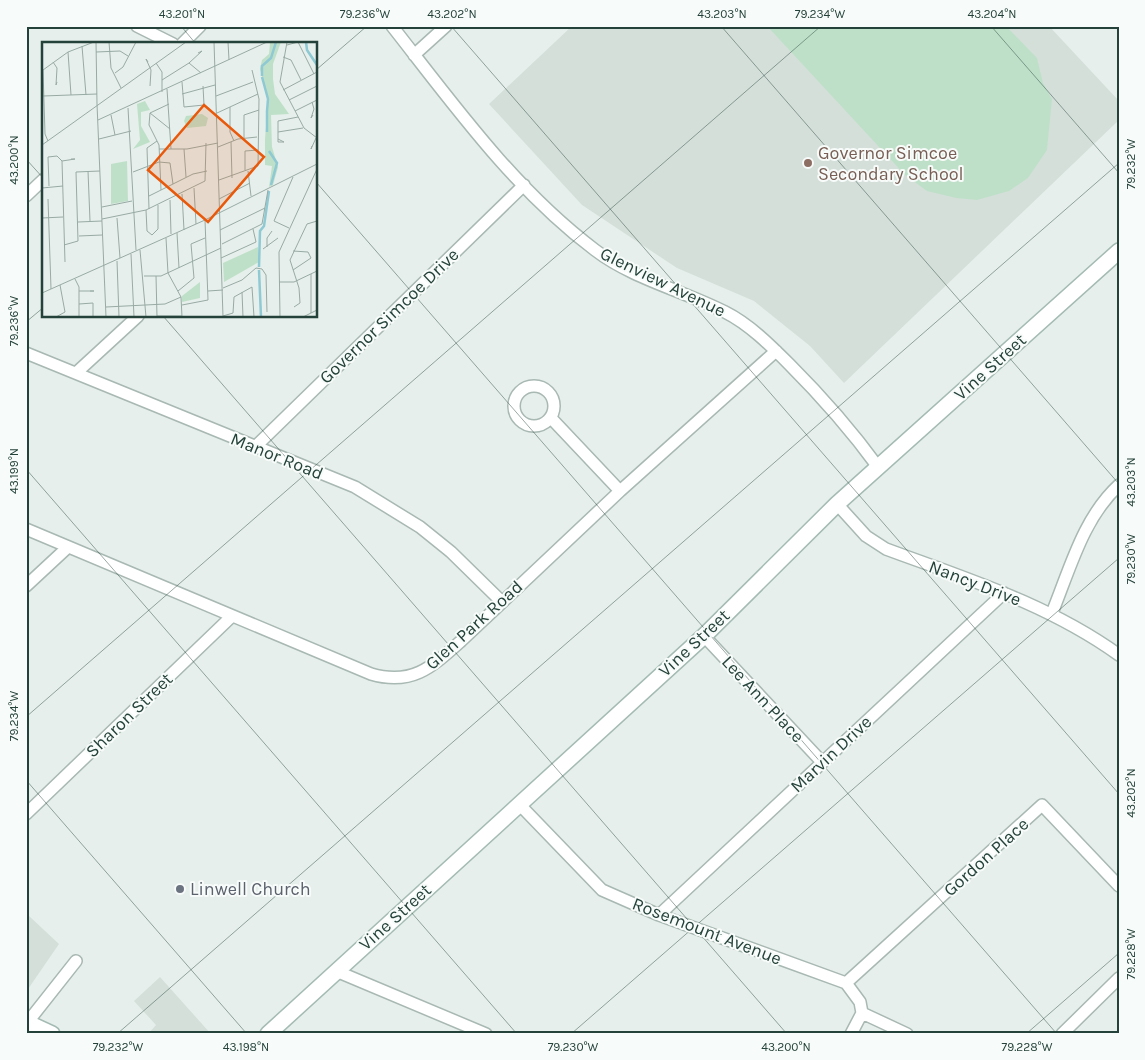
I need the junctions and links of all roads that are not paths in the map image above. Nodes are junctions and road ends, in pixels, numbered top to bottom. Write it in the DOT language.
graph roads {
  1 [pos="137,26"];
  2 [pos="200,26"];
  3 [pos="392,26"];
  4 [pos="446,26"];
  5 [pos="169,42"];
  6 [pos="184,42"];
  7 [pos="414,55"];
  8 [pos="42,180"];
  9 [pos="524,185"];
  10 [pos="26,196"];
  11 [pos="1119,251"];
  12 [pos="136,318"];
  13 [pos="776,351"];
  14 [pos="26,353"];
  15 [pos="76,373"];
  16 [pos="551,418"];
  17 [pos="254,447"];
  18 [pos="878,467"];
  19 [pos="1119,485"];
  20 [pos="620,491"];
  21 [pos="837,504"];
  22 [pos="26,529"];
  23 [pos="68,547"];
  24 [pos="26,586"];
  25 [pos="1004,593"];
  26 [pos="501,601"];
  27 [pos="1052,613"];
  28 [pos="231,617"];
  29 [pos="704,636"];
  30 [pos="1119,655"];
  31 [pos="822,762"];
  32 [pos="519,804"];
  33 [pos="26,814"];
  34 [pos="1119,886"];
  35 [pos="659,915"];
  36 [pos="76,961"];
  37 [pos="336,971"];
  38 [pos="1119,978"];
  39 [pos="846,983"];
  40 [pos="862,1013"];
  41 [pos="27,1022"];
  42 [pos="52,1034"];
  43 [pos="268,1034"];
  44 [pos="486,1034"];
  45 [pos="851,1034"];
  46 [pos="907,1034"];
  47 [pos="1062,1034"];
  1 -- 5 [label="street"];
  2 -- 6 [label="street"];
  3 -- 7 [label="street, Glenview Avenue"];
  4 -- 7 [label="street"];
  7 -- 9 [label="street, Glenview Avenue"];
  8 -- 10 [label="street"];
  9 -- 13 [label="street, Glenview Avenue"];
  9 -- 17 [label="street, Governor Simcoe Drive"];
  11 -- 18 [label="street, Vine Street"];
  12 -- 15 [label="street"];
  13 -- 18 [label="street, Glenview Avenue"];
  13 -- 20 [label="street, Glen Park Road"];
  14 -- 15 [label="street, Manor Road"];
  15 -- 17 [label="street, Manor Road"];
  16 -- 20 [label="street"];
  17 -- 26 [label="street, Manor Road"];
  18 -- 21 [label="street, Vine Street"];
  19 -- 27 [label="street"];
  20 -- 26 [label="street, Glen Park Road"];
  21 -- 25 [label="street, Nancy Drive"];
  21 -- 29 [label="street, Vine Street"];
  22 -- 23 [label="street, Glen Park Road"];
  23 -- 24 [label="street"];
  23 -- 28 [label="street, Glen Park Road"];
  25 -- 27 [label="street, Nancy Drive"];
  25 -- 31 [label="street, Marvin Drive"];
  26 -- 28 [label="street, Glen Park Road"];
  27 -- 30 [label="street, Nancy Drive"];
  28 -- 33 [label="street, Sharon Street"];
  29 -- 31 [label="street, Lee Ann Place"];
  29 -- 32 [label="street, Vine Street"];
  31 -- 35 [label="street, Marvin Drive"];
  32 -- 35 [label="street, Rosemount Avenue"];
  32 -- 37 [label="street, Vine Street"];
  34 -- 39 [label="street, Gordon Place"];
  35 -- 39 [label="street, Rosemount Avenue"];
  36 -- 41 [label="street"];
  37 -- 43 [label="street, Vine Street"];
  37 -- 44 [label="street"];
  38 -- 47 [label="street"];
  39 -- 40 [label="street"];
  40 -- 45 [label="street"];
  40 -- 46 [label="street"];
  41 -- 42 [label="street"];
}
